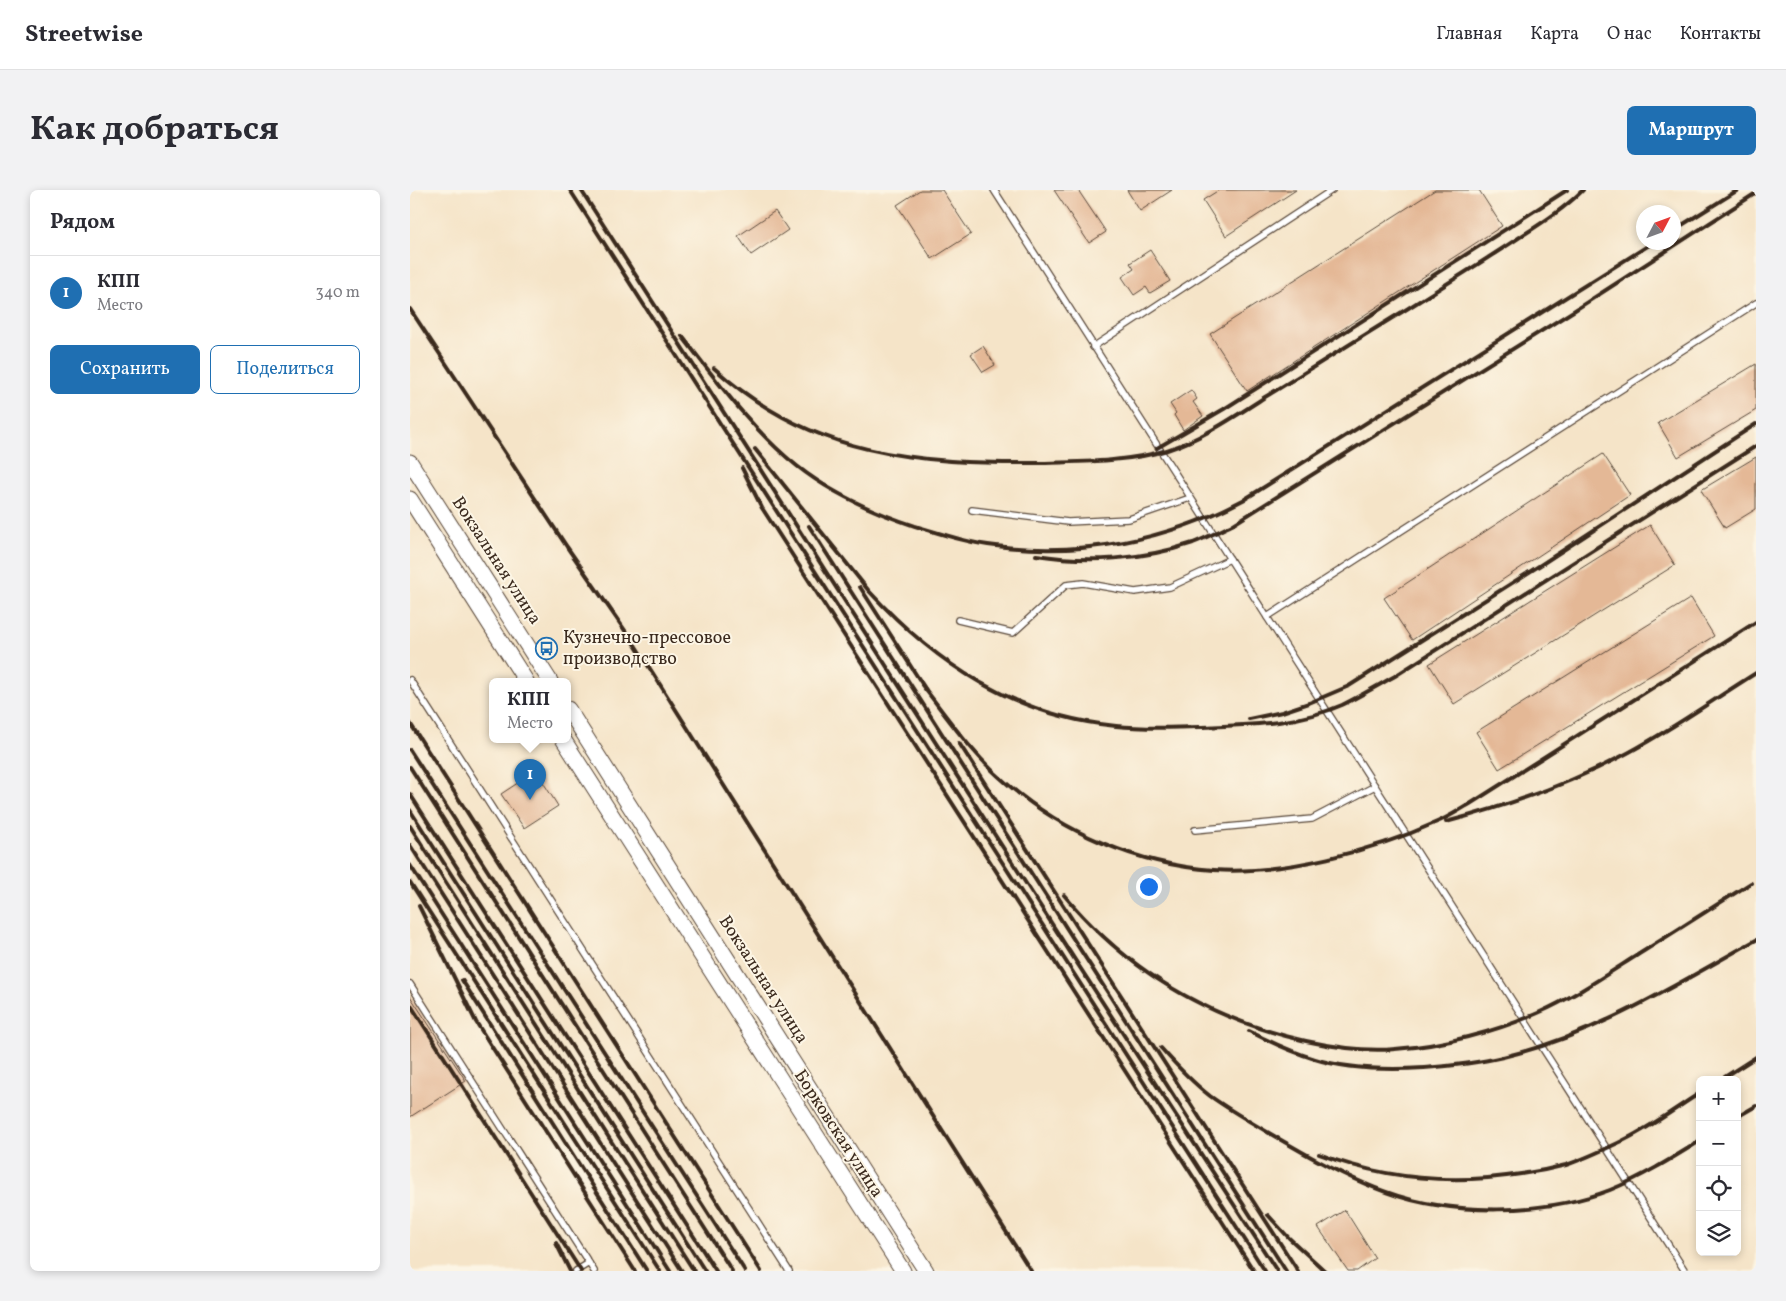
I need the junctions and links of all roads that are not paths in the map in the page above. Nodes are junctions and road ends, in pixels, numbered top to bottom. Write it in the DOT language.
graph roads {
  1 [pos="994,190"];
  2 [pos="1332,190"];
  3 [pos="1756,304"];
  4 [pos="1093,347"];
  5 [pos="410,462"];
  6 [pos="1190,498"];
  7 [pos="410,499"];
  8 [pos="972,510"];
  9 [pos="1230,559"];
  10 [pos="1267,617"];
  11 [pos="958,620"];
  12 [pos="524,678"];
  13 [pos="548,678"];
  14 [pos="410,680"];
  15 [pos="571,714"];
  16 [pos="566,743"];
  17 [pos="1375,786"];
  18 [pos="1195,830"];
  19 [pos="410,984"];
  20 [pos="589,1263"];
  21 [pos="576,1271"];
  22 [pos="594,1271"];
  23 [pos="789,1271"];
  24 [pos="903,1271"];
  25 [pos="926,1271"];
  26 [pos="1686,1271"];
  1 -- 4 [label="lane"];
  2 -- 4 [label="lane"];
  3 -- 10 [label="lane"];
  4 -- 6 [label="lane"];
  5 -- 13 [label="main road, Вокзальная улица"];
  6 -- 8 [label="lane"];
  6 -- 9 [label="lane"];
  7 -- 12 [label="main road"];
  9 -- 10 [label="lane"];
  9 -- 11 [label="lane"];
  10 -- 17 [label="lane"];
  14 -- 23 [label="lane"];
  15 -- 25 [label="main road, Вокзальная улица"];
  16 -- 24 [label="main road, Борковская улица"];
  17 -- 18 [label="lane"];
  17 -- 26 [label="lane"];
  19 -- 20 [label="lane"];
  20 -- 21 [label="lane"];
  20 -- 22 [label="lane"];
}
